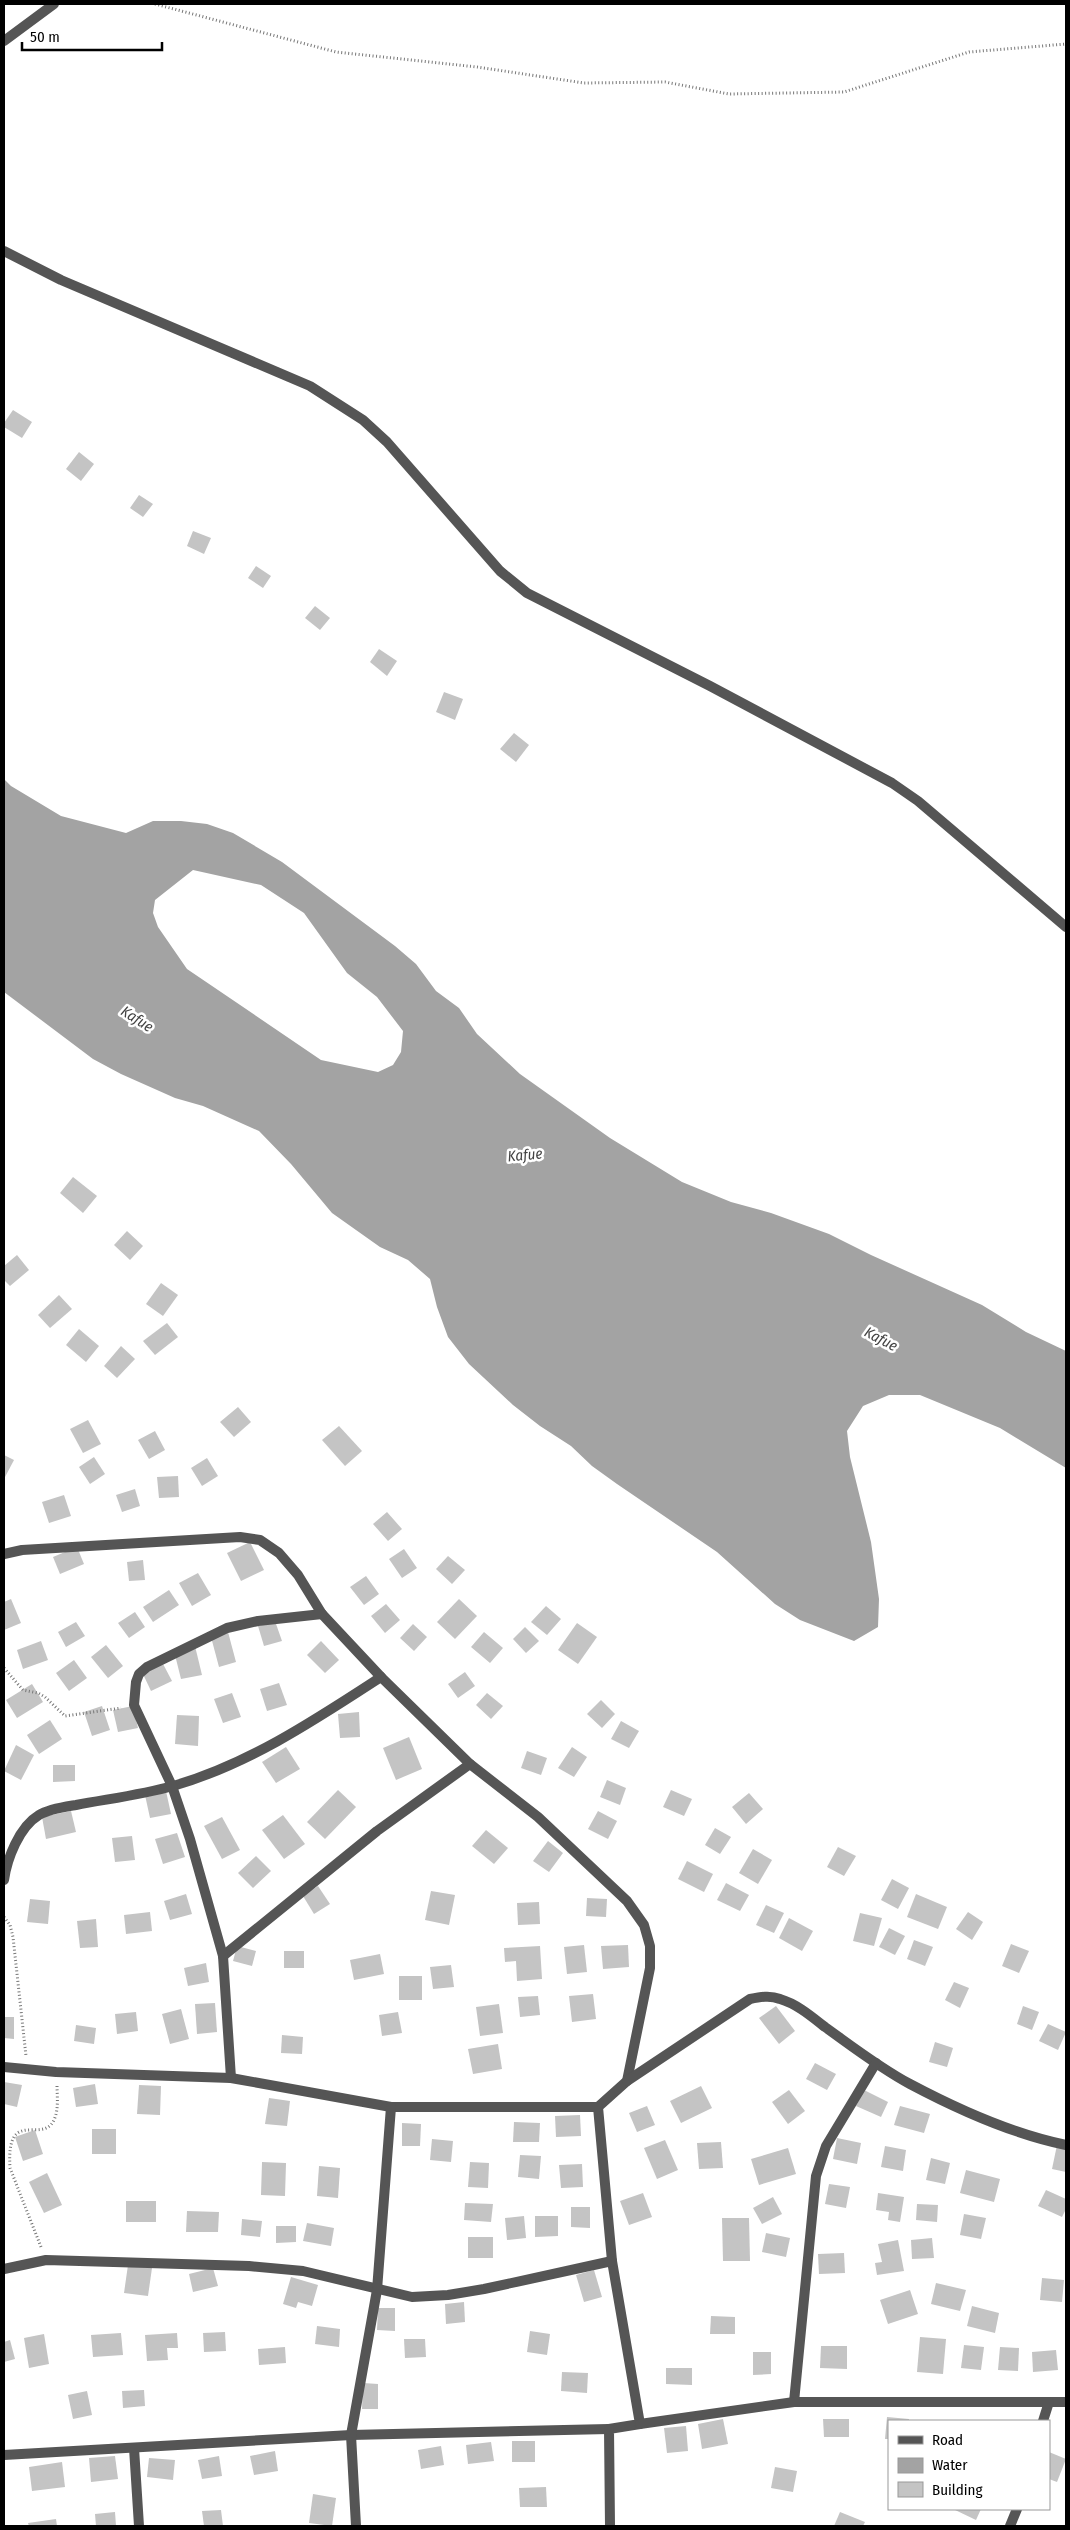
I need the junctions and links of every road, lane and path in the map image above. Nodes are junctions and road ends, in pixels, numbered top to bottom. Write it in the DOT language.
graph roads {
  1 [pos="54,4"];
  2 [pos="155,4"];
  3 [pos="4,41"];
  4 [pos="1066,44"];
  5 [pos="4,251"];
  6 [pos="1066,927"];
  7 [pos="4,1554"];
  8 [pos="322,1614"];
  9 [pos="4,1668"];
  10 [pos="381,1677"];
  11 [pos="134,1705"];
  12 [pos="470,1764"];
  13 [pos="172,1786"];
  14 [pos="4,1880"];
  15 [pos="4,1917"];
  16 [pos="223,1956"];
  17 [pos="876,2063"];
  18 [pos="4,2067"];
  19 [pos="27,2069"];
  20 [pos="56,2072"];
  21 [pos="231,2078"];
  22 [pos="627,2081"];
  23 [pos="391,2107"];
  24 [pos="598,2107"];
  25 [pos="1066,2145"];
  26 [pos="46,2260"];
  27 [pos="612,2261"];
  28 [pos="4,2269"];
  29 [pos="377,2290"];
  30 [pos="794,2402"];
  31 [pos="1049,2402"];
  32 [pos="1066,2402"];
  33 [pos="1043,2420"];
  34 [pos="640,2424"];
  35 [pos="609,2429"];
  36 [pos="351,2436"];
  37 [pos="134,2448"];
  38 [pos="4,2455"];
  39 [pos="1017,2510"];
  40 [pos="139,2526"];
  41 [pos="356,2526"];
  42 [pos="610,2526"];
  43 [pos="1010,2526"];
  1 -- 3 [label="street"];
  2 -- 4 [label="path"];
  5 -- 6 [label="street"];
  7 -- 8 [label="street"];
  8 -- 10 [label="street"];
  8 -- 11 [label="street"];
  9 -- 11 [label="path"];
  10 -- 12 [label="street"];
  10 -- 13 [label="street"];
  11 -- 13 [label="street"];
  12 -- 16 [label="street"];
  12 -- 22 [label="street"];
  13 -- 14 [label="street"];
  13 -- 16 [label="street"];
  15 -- 19 [label="path"];
  16 -- 21 [label="street"];
  17 -- 22 [label="street"];
  17 -- 25 [label="street"];
  17 -- 30 [label="street"];
  18 -- 19 [label="street"];
  19 -- 20 [label="street"];
  20 -- 21 [label="street"];
  20 -- 26 [label="path"];
  21 -- 23 [label="street"];
  22 -- 24 [label="street"];
  23 -- 24 [label="street"];
  23 -- 29 [label="street"];
  24 -- 27 [label="street"];
  26 -- 28 [label="street"];
  26 -- 29 [label="street"];
  27 -- 29 [label="street"];
  27 -- 34 [label="street"];
  29 -- 36 [label="street"];
  30 -- 31 [label="street"];
  30 -- 34 [label="street"];
  31 -- 32 [label="street"];
  31 -- 33 [label="street"];
  34 -- 35 [label="street"];
  35 -- 36 [label="street"];
  35 -- 42 [label="street"];
  36 -- 37 [label="street"];
  36 -- 41 [label="street"];
  37 -- 38 [label="street"];
  37 -- 40 [label="street"];
  39 -- 43 [label="street"];
}
